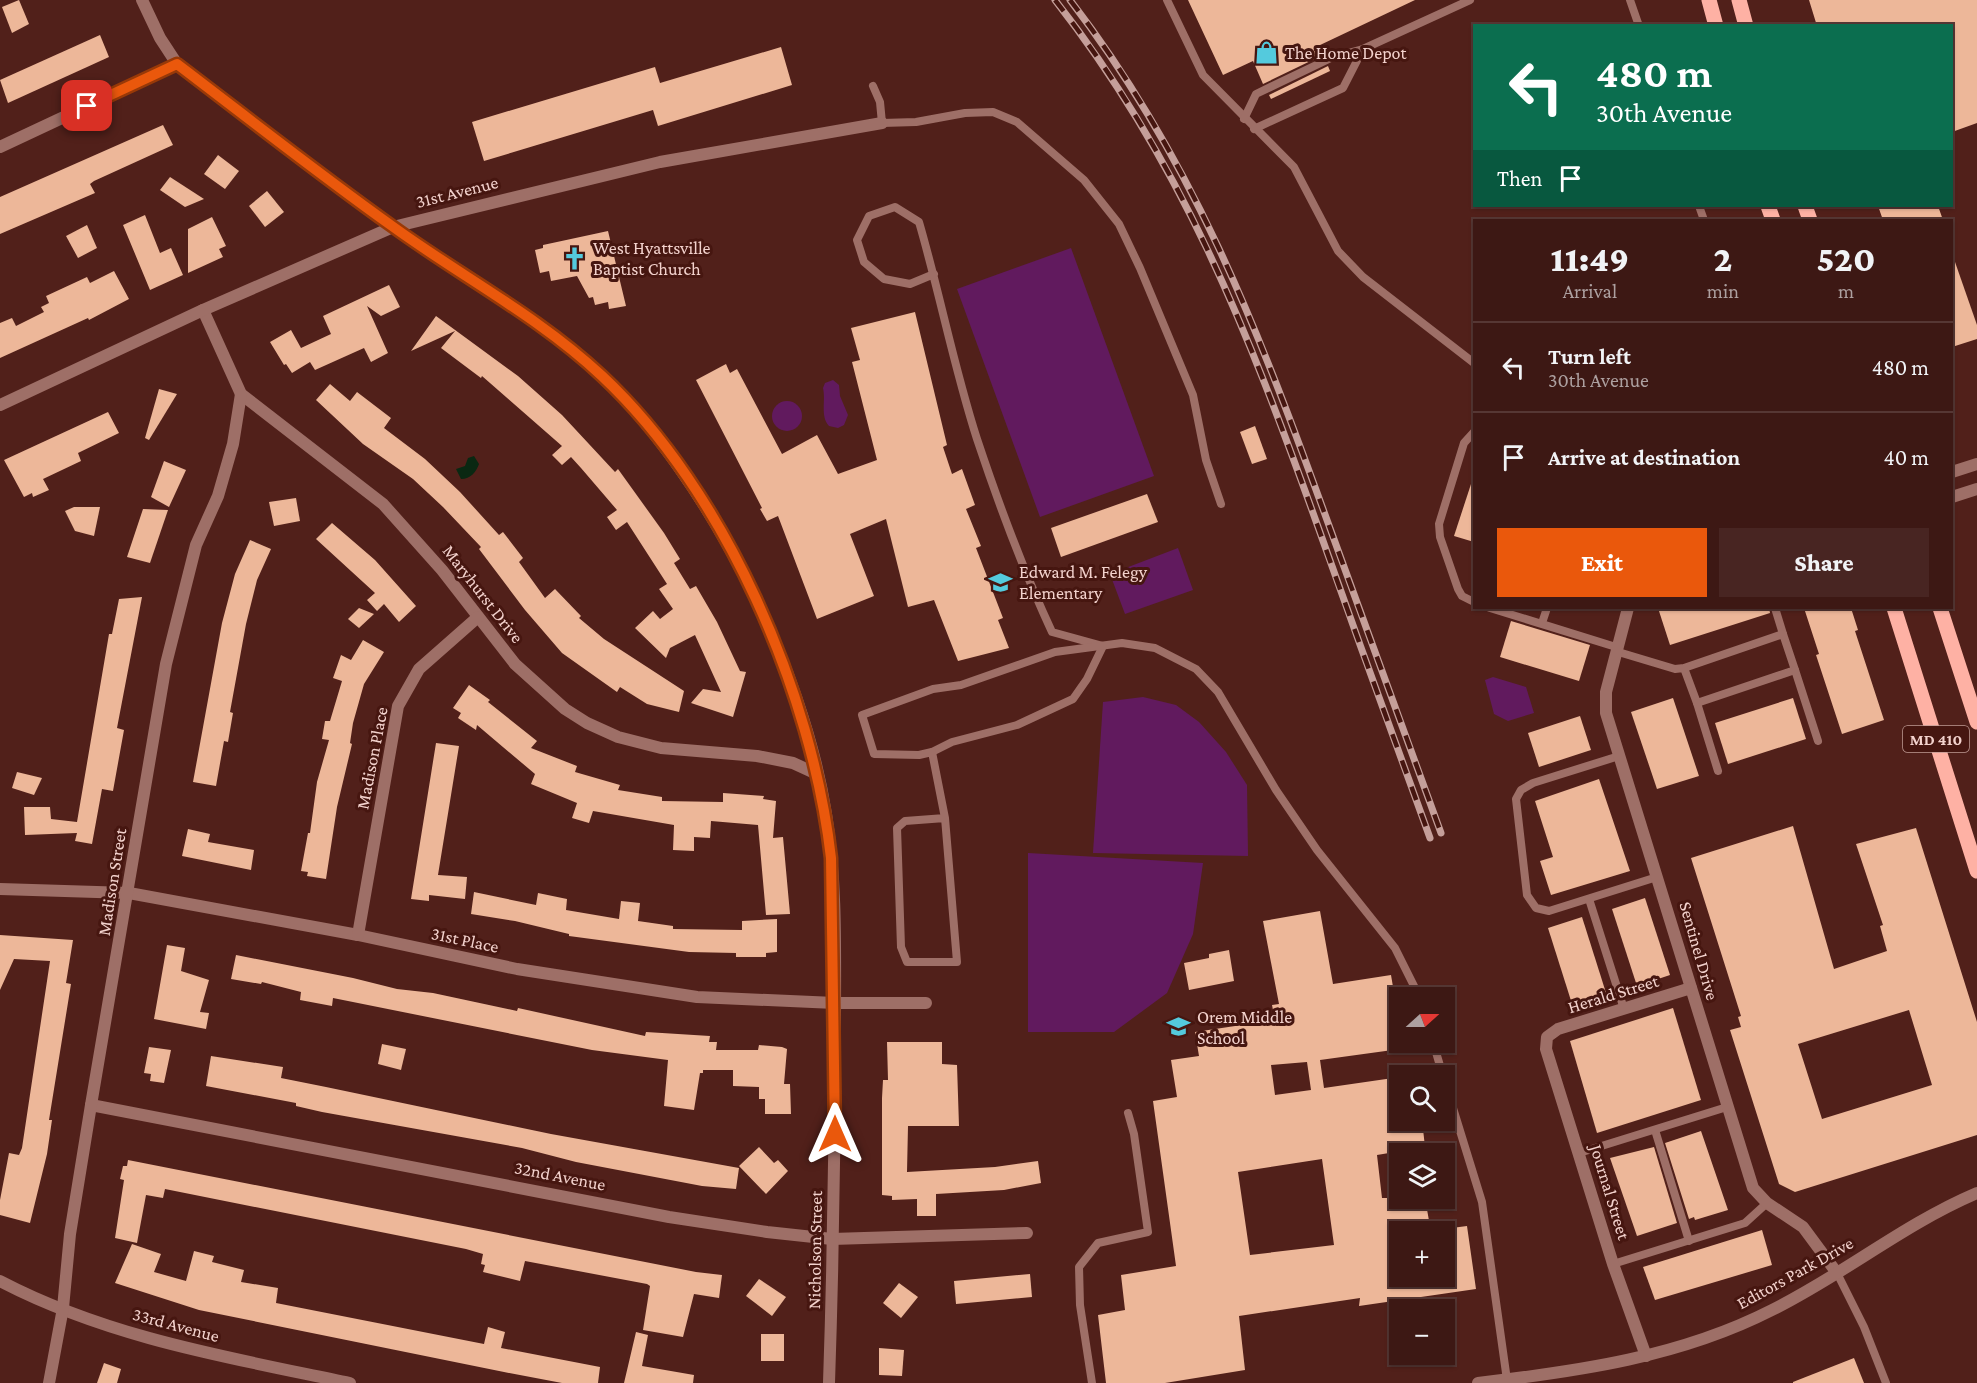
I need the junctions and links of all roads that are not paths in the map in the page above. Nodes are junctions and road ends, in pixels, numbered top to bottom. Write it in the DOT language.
graph roads {
  1 [pos="142,0"];
  2 [pos="1167,0"];
  3 [pos="1470,0"];
  4 [pos="1630,0"];
  5 [pos="1709,0"];
  6 [pos="1739,0"];
  7 [pos="1638,24"];
  8 [pos="1715,24"];
  9 [pos="1745,24"];
  10 [pos="1363,49"];
  11 [pos="177,64"];
  12 [pos="873,86"];
  13 [pos="1244,119"];
  14 [pos="882,123"];
  15 [pos="1254,129"];
  16 [pos="0,147"];
  17 [pos="393,227"];
  18 [pos="934,274"];
  19 [pos="203,310"];
  20 [pos="1473,362"];
  21 [pos="241,394"];
  22 [pos="0,405"];
  23 [pos="1473,433"];
  24 [pos="1977,464"];
  25 [pos="1953,472"];
  26 [pos="1977,489"];
  27 [pos="1953,497"];
  28 [pos="1221,504"];
  29 [pos="1473,602"];
  30 [pos="1493,609"];
  31 [pos="1546,609"];
  32 [pos="1628,609"];
  33 [pos="1774,609"];
  34 [pos="1894,609"];
  35 [pos="1940,609"];
  36 [pos="478,617"];
  37 [pos="1542,623"];
  38 [pos="1783,634"];
  39 [pos="1103,645"];
  40 [pos="1616,649"];
  41 [pos="1684,668"];
  42 [pos="1795,670"];
  43 [pos="1966,687"];
  44 [pos="1697,703"];
  45 [pos="1977,703"];
  46 [pos="1977,722"];
  47 [pos="1818,741"];
  48 [pos="932,752"];
  49 [pos="1618,756"];
  50 [pos="1718,771"];
  51 [pos="817,774"];
  52 [pos="945,818"];
  53 [pos="1977,871"];
  54 [pos="1658,877"];
  55 [pos="0,889"];
  56 [pos="129,892"];
  57 [pos="1589,898"];
  58 [pos="358,935"];
  59 [pos="1414,987"];
  60 [pos="1691,988"];
  61 [pos="835,1003"];
  62 [pos="926,1003"];
  63 [pos="1624,1009"];
  64 [pos="1547,1037"];
  65 [pos="91,1105"];
  66 [pos="1727,1107"];
  67 [pos="1128,1113"];
  68 [pos="1455,1113"];
  69 [pos="1654,1130"];
  70 [pos="1579,1153"];
  71 [pos="1977,1193"];
  72 [pos="1767,1203"];
  73 [pos="1027,1233"];
  74 [pos="832,1239"];
  75 [pos="1689,1240"];
  76 [pos="1613,1264"];
  77 [pos="1837,1273"];
  78 [pos="0,1281"];
  79 [pos="63,1308"];
  80 [pos="1646,1356"];
  81 [pos="1507,1380"];
  82 [pos="49,1383"];
  83 [pos="350,1383"];
  84 [pos="829,1383"];
  85 [pos="1092,1383"];
  86 [pos="1478,1383"];
  87 [pos="1886,1383"];
  1 -- 11 [label="street, Nicholson Street"];
  2 -- 13 [label="lane"];
  3 -- 10 [label="lane"];
  4 -- 7 [label="lane"];
  5 -- 8 [label="main road"];
  6 -- 9 [label="main road"];
  10 -- 13 [label="lane"];
  10 -- 15 [label="lane"];
  11 -- 16 [label="street"];
  11 -- 17 [label="street, Nicholson Street"];
  12 -- 14 [label="lane"];
  13 -- 15 [label="lane"];
  14 -- 17 [label="street, 31st Avenue"];
  14 -- 28 [label="lane"];
  15 -- 20 [label="lane"];
  17 -- 19 [label="street, 31st Avenue"];
  17 -- 51 [label="street, Nicholson Street"];
  18 -- 18 [label="lane"];
  18 -- 39 [label="lane"];
  19 -- 21 [label="street, Maryhurst Drive"];
  19 -- 22 [label="street, 31st Avenue"];
  21 -- 36 [label="street, Maryhurst Drive"];
  21 -- 56 [label="street, Madison Street"];
  23 -- 29 [label="lane"];
  24 -- 25 [label="street"];
  26 -- 27 [label="street"];
  30 -- 37 [label="lane"];
  31 -- 37 [label="lane"];
  32 -- 40 [label="street, Sentinel Drive"];
  33 -- 38 [label="lane"];
  34 -- 53 [label="main road, MD 410"];
  35 -- 43 [label="main road, MD 410"];
  36 -- 51 [label="street, Maryhurst Drive"];
  36 -- 58 [label="street, Madison Place"];
  37 -- 40 [label="lane"];
  38 -- 41 [label="lane"];
  38 -- 42 [label="lane"];
  39 -- 48 [label="lane"];
  39 -- 48 [label="lane"];
  39 -- 59 [label="lane"];
  40 -- 41 [label="lane"];
  40 -- 49 [label="street, Sentinel Drive"];
  41 -- 44 [label="lane"];
  42 -- 44 [label="lane"];
  42 -- 47 [label="lane"];
  43 -- 45 [label="main road"];
  43 -- 46 [label="main road, MD 410"];
  44 -- 50 [label="lane"];
  48 -- 52 [label="lane"];
  49 -- 54 [label="street, Sentinel Drive"];
  49 -- 57 [label="lane"];
  51 -- 61 [label="street, Nicholson Street"];
  52 -- 52 [label="lane"];
  54 -- 57 [label="lane"];
  54 -- 60 [label="street, Sentinel Drive"];
  55 -- 56 [label="street, 31st Place"];
  56 -- 58 [label="street, 31st Place"];
  56 -- 65 [label="street, Madison Street"];
  57 -- 63 [label="lane"];
  58 -- 61 [label="street, 31st Place"];
  60 -- 63 [label="street, Herald Street"];
  60 -- 66 [label="street, Sentinel Drive"];
  61 -- 62 [label="street, 31st Place"];
  61 -- 74 [label="street, Nicholson Street"];
  63 -- 64 [label="street, Herald Street"];
  64 -- 70 [label="street, Journal Street"];
  65 -- 74 [label="street, 32nd Avenue"];
  65 -- 79 [label="street, Madison Street"];
  66 -- 69 [label="lane"];
  66 -- 72 [label="street, Sentinel Drive"];
  67 -- 85 [label="lane"];
  68 -- 81 [label="lane"];
  69 -- 70 [label="lane"];
  69 -- 75 [label="lane"];
  70 -- 76 [label="street, Journal Street"];
  71 -- 77 [label="street, Editors Park Drive"];
  72 -- 75 [label="lane"];
  72 -- 77 [label="street, Sentinel Drive"];
  73 -- 74 [label="street, 32nd Avenue"];
  74 -- 84 [label="street, Nicholson Street"];
  75 -- 76 [label="lane"];
  76 -- 80 [label="street, Journal Street"];
  77 -- 80 [label="street, Editors Park Drive"];
  77 -- 87 [label="lane"];
  78 -- 79 [label="street, 33rd Avenue"];
  79 -- 82 [label="street, Madison Street"];
  79 -- 83 [label="street, 33rd Avenue"];
  80 -- 81 [label="street, Editors Park Drive"];
  81 -- 86 [label="street, Editors Park Drive"];
}
